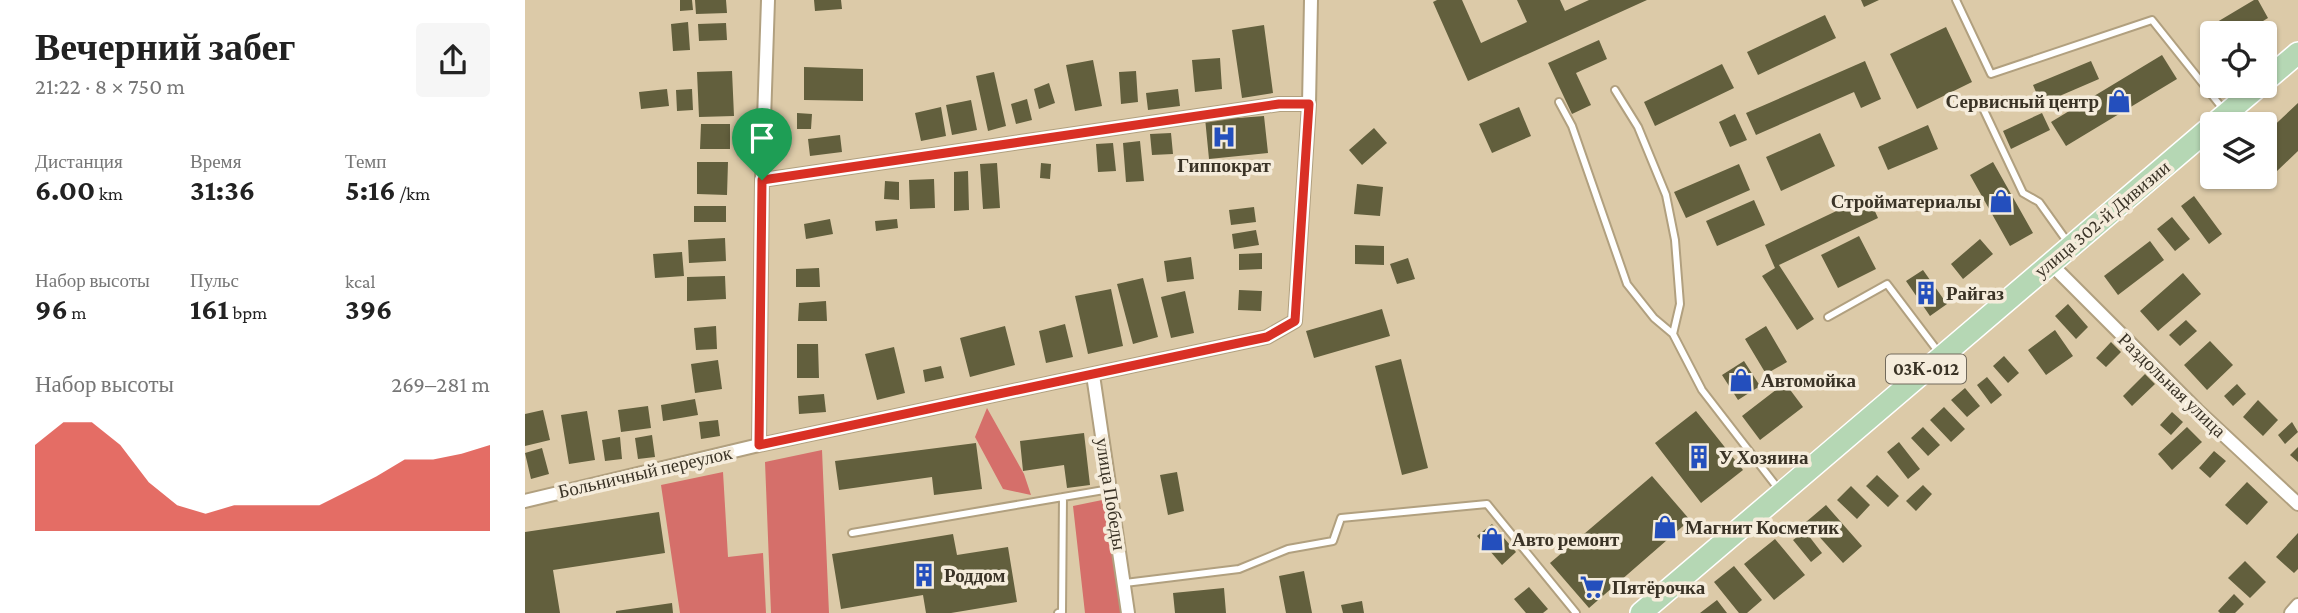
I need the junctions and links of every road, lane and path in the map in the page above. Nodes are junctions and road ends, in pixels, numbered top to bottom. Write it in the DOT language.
graph roads {
  1 [pos="768,0"];
  2 [pos="1311,0"];
  3 [pos="1957,0"];
  4 [pos="2298,53"];
  5 [pos="2277,71"];
  6 [pos="1615,90"];
  7 [pos="2245,98"];
  8 [pos="1559,102"];
  9 [pos="1309,104"];
  10 [pos="1981,104"];
  11 [pos="2212,112"];
  12 [pos="2229,112"];
  13 [pos="2200,136"];
  14 [pos="762,180"];
  15 [pos="2070,246"];
  16 [pos="2050,263"];
  17 [pos="1828,317"];
  18 [pos="1673,334"];
  19 [pos="1941,356"];
  20 [pos="1093,375"];
  21 [pos="759,445"];
  22 [pos="1110,489"];
  23 [pos="1781,493"];
  24 [pos="1063,497"];
  25 [pos="525,501"];
  26 [pos="2298,504"];
  27 [pos="852,533"];
  28 [pos="1124,583"];
  29 [pos="2298,605"];
  30 [pos="1058,613"];
  31 [pos="1128,613"];
  32 [pos="1576,613"];
  33 [pos="1641,613"];
  34 [pos="2291,613"];
  1 -- 14 [label="street"];
  2 -- 9 [label="street"];
  3 -- 11 [label="lane"];
  4 -- 5 [label="main road"];
  6 -- 18 [label="lane"];
  7 -- 12 [label="main road, улица 302-й Дивизии / 03К-012"];
  8 -- 18 [label="lane"];
  9 -- 14 [label="street"];
  9 -- 20 [label="street, Больничный переулок"];
  10 -- 15 [label="lane"];
  13 -- 15 [label="main road, улица 302-й Дивизии / 03К-012"];
  14 -- 21 [label="street"];
  15 -- 16 [label="main road, улица 302-й Дивизии / 03К-012"];
  16 -- 19 [label="main road, улица 302-й Дивизии / 03К-012"];
  16 -- 26 [label="street, Раздольная улица"];
  17 -- 19 [label="lane"];
  18 -- 23 [label="lane"];
  19 -- 23 [label="main road, улица 302-й Дивизии / 03К-012"];
  20 -- 21 [label="street, Больничный переулок"];
  20 -- 22 [label="street, улица Победы"];
  21 -- 25 [label="street, Больничный переулок"];
  22 -- 24 [label="lane"];
  22 -- 28 [label="street, улица Победы"];
  23 -- 33 [label="main road, улица 302-й Дивизии / 03К-012"];
  24 -- 27 [label="lane"];
  24 -- 30 [label="lane"];
  28 -- 31 [label="street, улица Победы"];
  28 -- 32 [label="lane"];
  29 -- 34 [label="street"];
}
